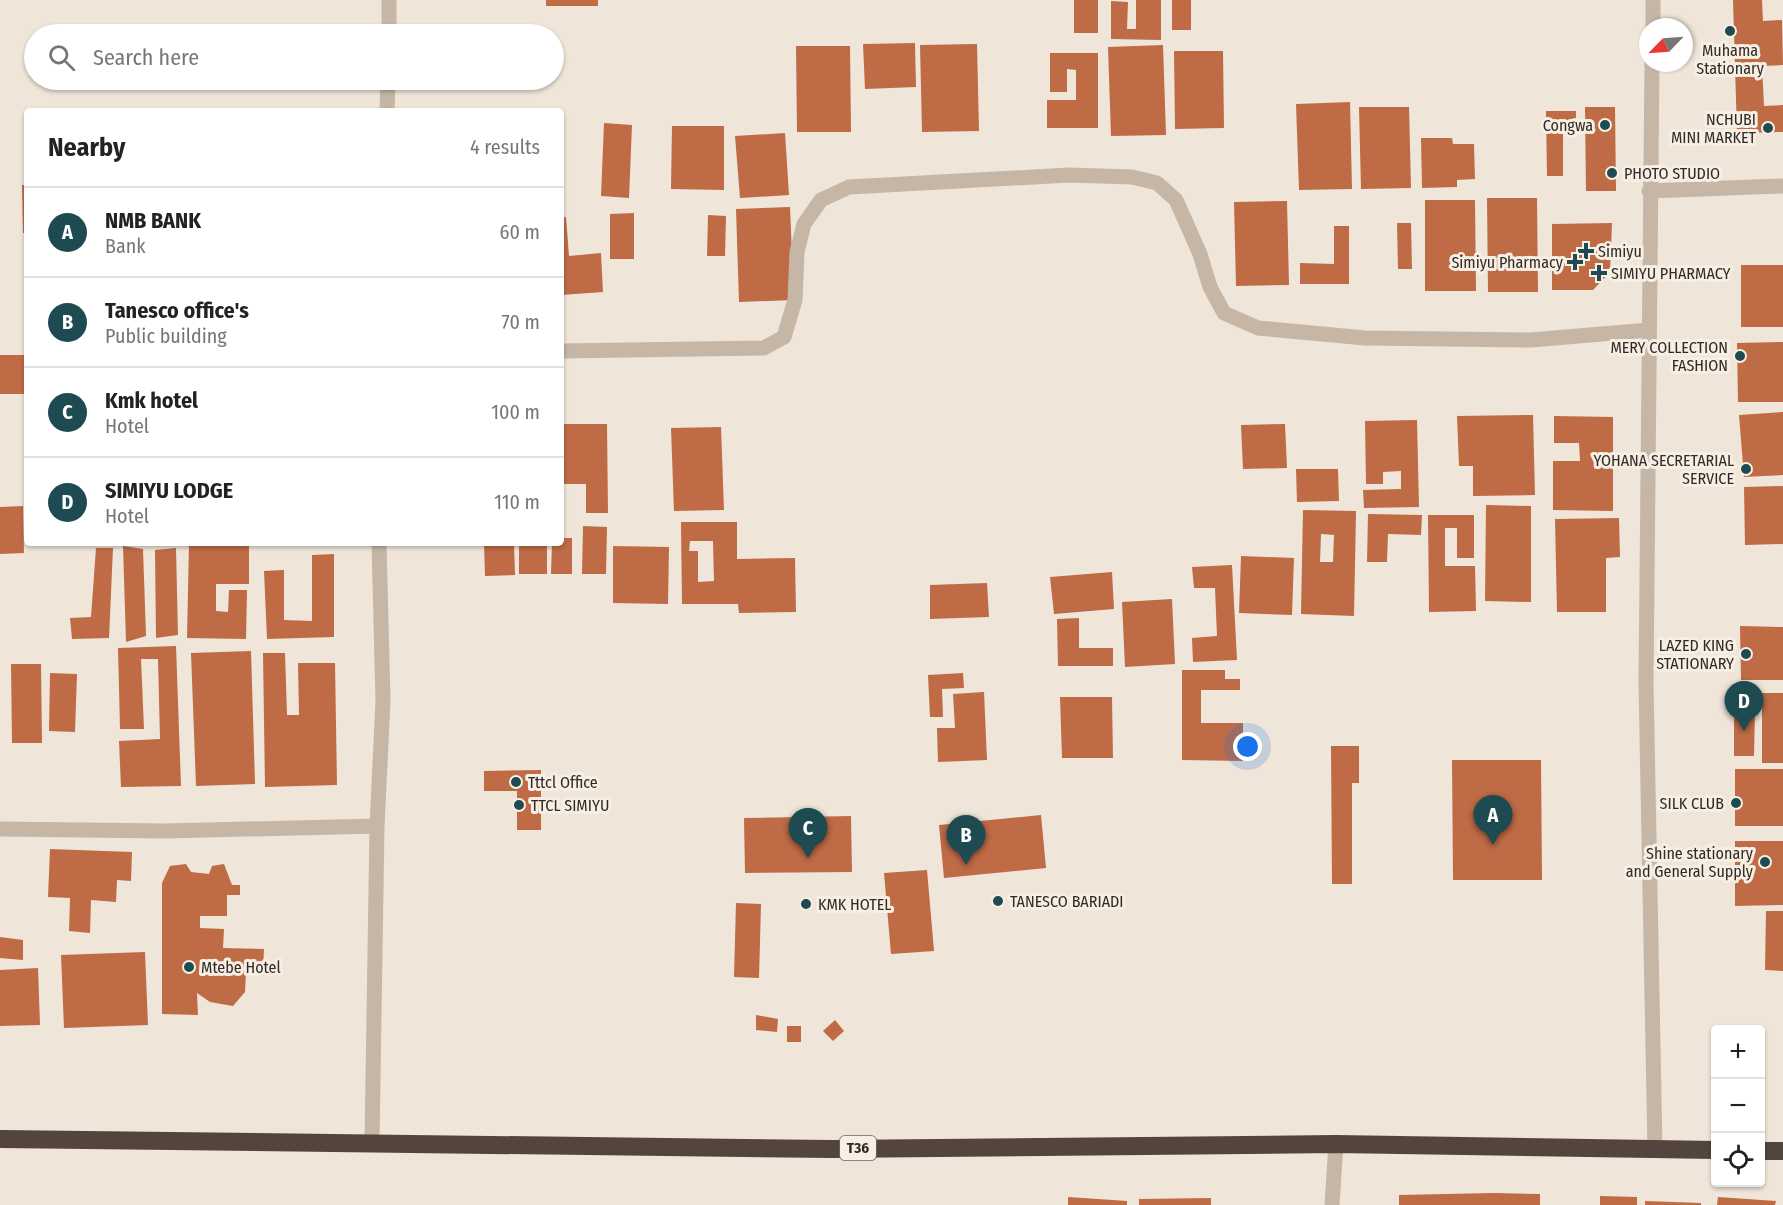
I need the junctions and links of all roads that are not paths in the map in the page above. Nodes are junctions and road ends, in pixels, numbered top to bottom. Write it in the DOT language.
graph roads {
  1 [pos="389,0"];
  2 [pos="1653,0"];
  3 [pos="1653,18"];
  4 [pos="389,24"];
  5 [pos="1652,72"];
  6 [pos="388,90"];
  7 [pos="387,108"];
  8 [pos="1783,186"];
  9 [pos="1649,191"];
  10 [pos="1649,330"];
  11 [pos="564,351"];
  12 [pos="379,546"];
  13 [pos="377,826"];
  14 [pos="0,829"];
  15 [pos="0,1139"];
  16 [pos="372,1143"];
  17 [pos="1336,1144"];
  18 [pos="1654,1150"];
  19 [pos="1711,1150"];
  20 [pos="1765,1151"];
  21 [pos="1783,1151"];
  22 [pos="1332,1205"];
  1 -- 4 [label="street"];
  2 -- 3 [label="street"];
  5 -- 9 [label="street"];
  6 -- 7 [label="street"];
  8 -- 9 [label="street"];
  9 -- 10 [label="street"];
  10 -- 11 [label="street"];
  10 -- 18 [label="street"];
  12 -- 13 [label="street"];
  13 -- 14 [label="street"];
  13 -- 16 [label="street"];
  15 -- 16 [label="highway, T36"];
  16 -- 17 [label="highway, T36"];
  17 -- 18 [label="highway, T36"];
  17 -- 22 [label="street"];
  18 -- 19 [label="highway, T36"];
  20 -- 21 [label="highway"];
}
